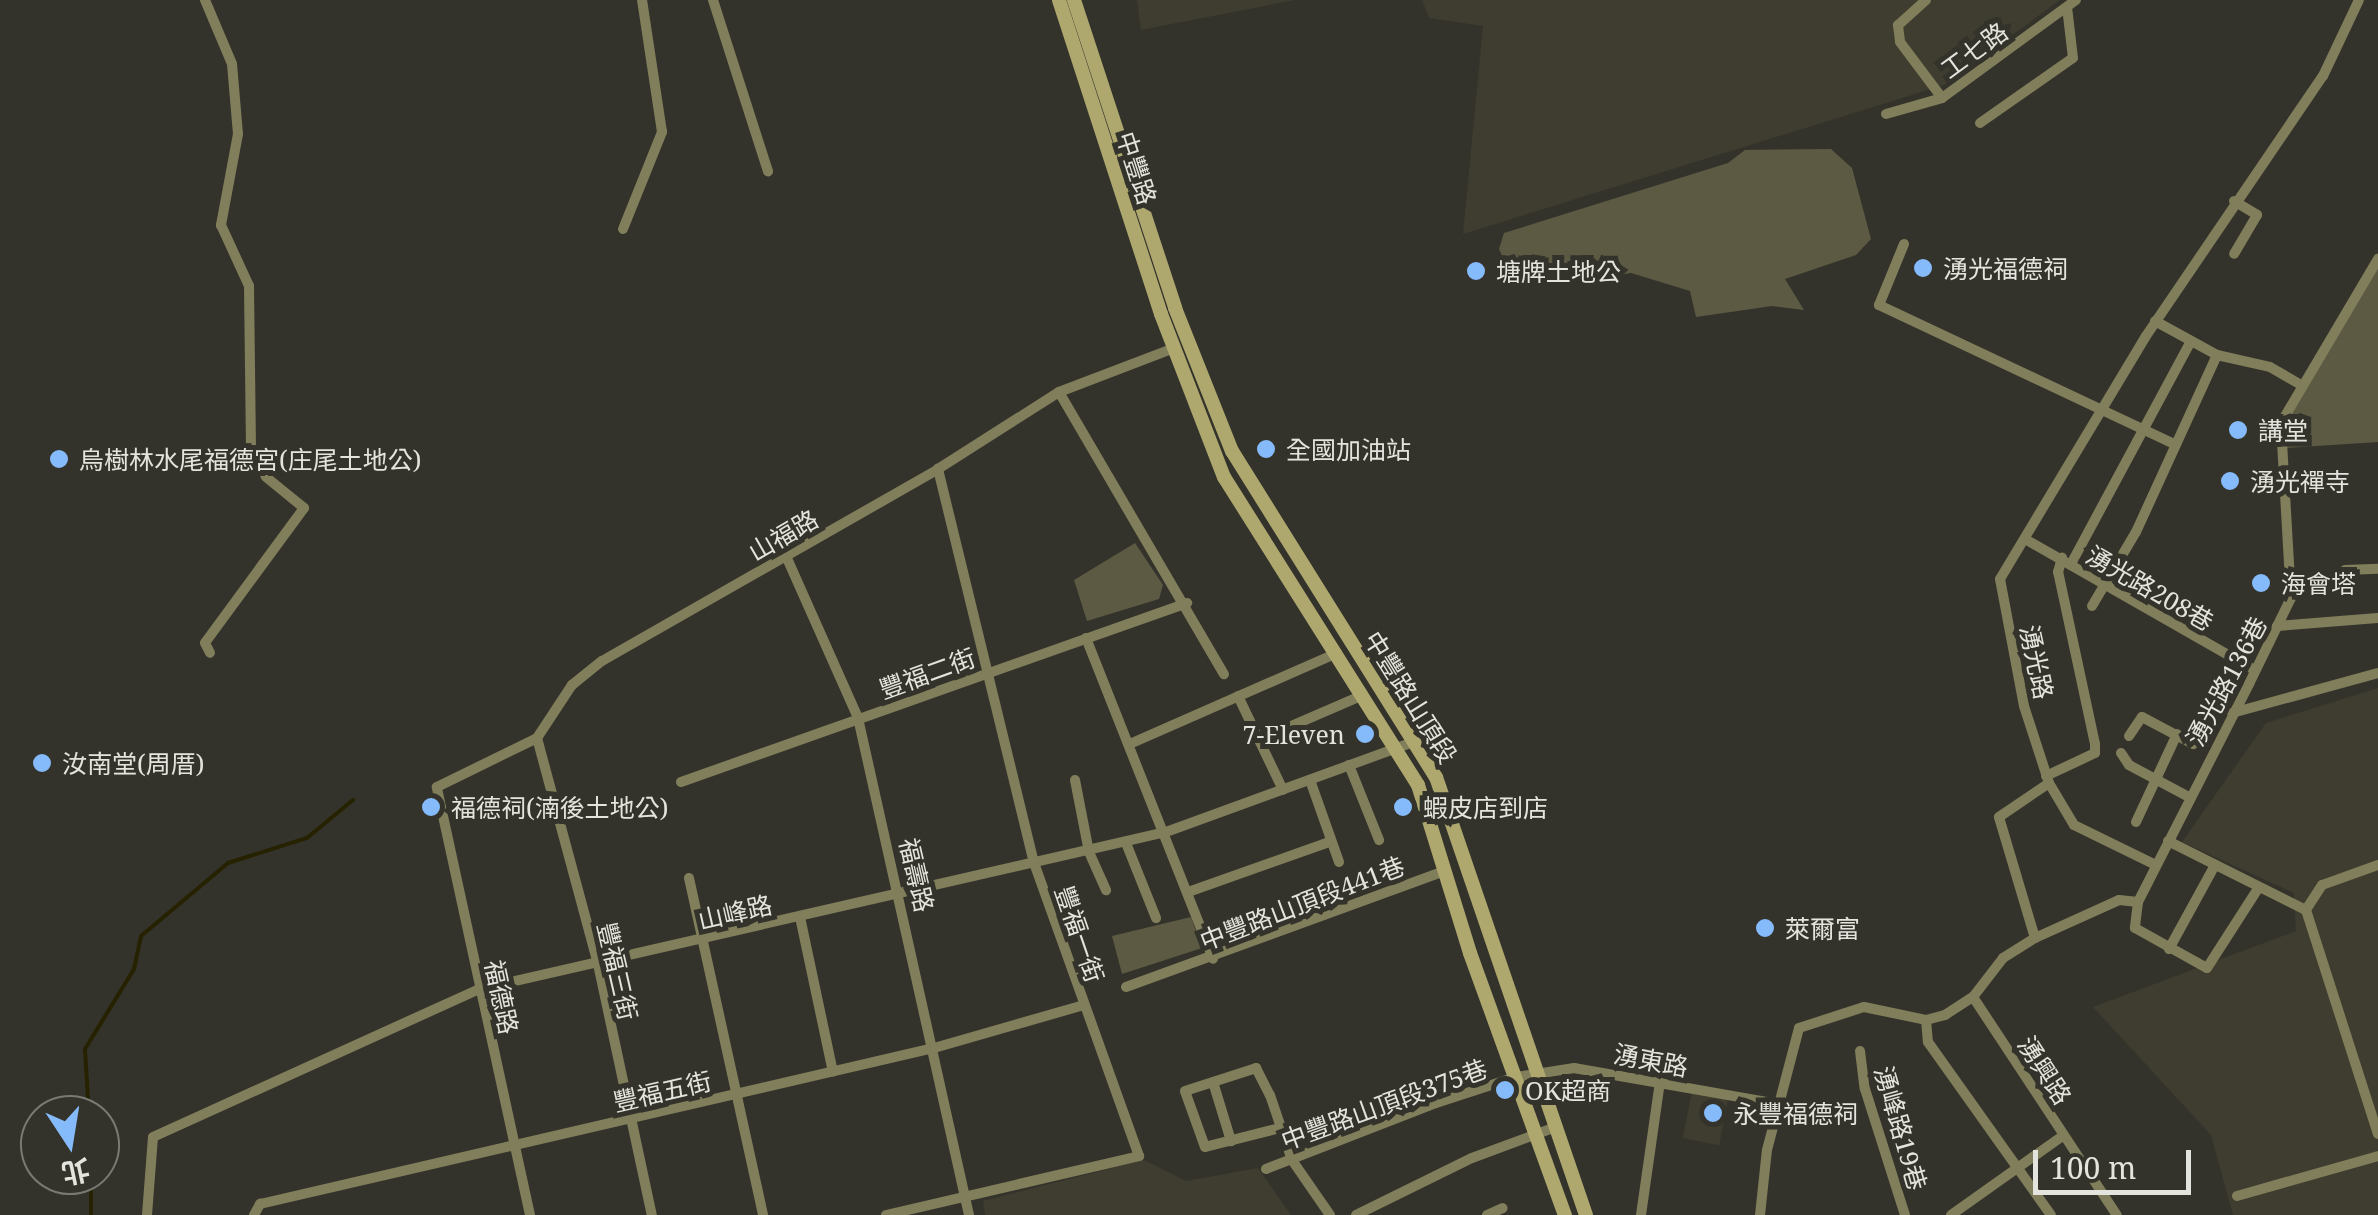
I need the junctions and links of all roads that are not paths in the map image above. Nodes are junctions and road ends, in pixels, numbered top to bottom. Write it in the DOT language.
graph roads {
  1 [pos="205,0"];
  2 [pos="642,0"];
  3 [pos="713,0"];
  4 [pos="1060,0"];
  5 [pos="1074,0"];
  6 [pos="1926,0"];
  7 [pos="2358,0"];
  8 [pos="2071,4"];
  9 [pos="1942,98"];
  10 [pos="1886,114"];
  11 [pos="1980,122"];
  12 [pos="768,171"];
  13 [pos="2234,201"];
  14 [pos="623,229"];
  15 [pos="1904,244"];
  16 [pos="2234,254"];
  17 [pos="2378,259"];
  18 [pos="2155,321"];
  19 [pos="1188,338"];
  20 [pos="2190,341"];
  21 [pos="1174,348"];
  22 [pos="2216,356"];
  23 [pos="2302,385"];
  24 [pos="1059,392"];
  25 [pos="2101,414"];
  26 [pos="2147,432"];
  27 [pos="2176,445"];
  28 [pos="938,469"];
  29 [pos="2025,539"];
  30 [pos="786,556"];
  31 [pos="2066,561"];
  32 [pos="2378,568"];
  33 [pos="2345,570"];
  34 [pos="2106,585"];
  35 [pos="1187,603"];
  36 [pos="2092,606"];
  37 [pos="2378,618"];
  38 [pos="2277,626"];
  39 [pos="1086,638"];
  40 [pos="210,653"];
  41 [pos="1337,653"];
  42 [pos="2255,670"];
  43 [pos="987,672"];
  44 [pos="2378,673"];
  45 [pos="1224,674"];
  46 [pos="1363,695"];
  47 [pos="1238,696"];
  48 [pos="2232,712"];
  49 [pos="858,718"];
  50 [pos="2177,734"];
  51 [pos="2129,736"];
  52 [pos="537,738"];
  53 [pos="1259,740"];
  54 [pos="1416,741"];
  55 [pos="1132,743"];
  56 [pos="2193,744"];
  57 [pos="1395,748"];
  58 [pos="2121,753"];
  59 [pos="1349,765"];
  60 [pos="2158,778"];
  61 [pos="1076,780"];
  62 [pos="1310,780"];
  63 [pos="2048,780"];
  64 [pos="681,782"];
  65 [pos="1283,790"];
  66 [pos="2187,796"];
  67 [pos="2136,822"];
  68 [pos="1166,832"];
  69 [pos="1379,840"];
  70 [pos="2168,841"];
  71 [pos="1126,842"];
  72 [pos="1329,842"];
  73 [pos="1089,852"];
  74 [pos="1340,862"];
  75 [pos="1034,863"];
  76 [pos="2156,865"];
  77 [pos="2215,865"];
  78 [pos="2378,865"];
  79 [pos="1445,871"];
  80 [pos="689,878"];
  81 [pos="2259,886"];
  82 [pos="1106,890"];
  83 [pos="1191,892"];
  84 [pos="902,894"];
  85 [pos="2138,902"];
  86 [pos="2306,910"];
  87 [pos="800,917"];
  88 [pos="1156,918"];
  89 [pos="2035,938"];
  90 [pos="704,940"];
  91 [pos="2169,949"];
  92 [pos="1213,958"];
  93 [pos="598,964"];
  94 [pos="1126,987"];
  95 [pos="480,989"];
  96 [pos="1973,998"];
  97 [pos="1084,1005"];
  98 [pos="1926,1020"];
  99 [pos="934,1048"];
  100 [pos="1860,1051"];
  101 [pos="833,1072"];
  102 [pos="1539,1076"];
  103 [pos="1516,1078"];
  104 [pos="1213,1082"];
  105 [pos="1660,1082"];
  106 [pos="738,1094"];
  107 [pos="1778,1104"];
  108 [pos="631,1119"];
  109 [pos="1556,1127"];
  110 [pos="1280,1128"];
  111 [pos="1537,1134"];
  112 [pos="2378,1134"];
  113 [pos="2064,1135"];
  114 [pos="1231,1140"];
  115 [pos="515,1144"];
  116 [pos="2378,1156"];
  117 [pos="1292,1160"];
  118 [pos="2022,1167"];
  119 [pos="1266,1170"];
  120 [pos="965,1196"];
  121 [pos="2237,1196"];
  122 [pos="1503,1208"];
  123 [pos="1956,1214"];
  124 [pos="147,1215"];
  125 [pos="254,1215"];
  126 [pos="530,1215"];
  127 [pos="652,1215"];
  128 [pos="763,1215"];
  129 [pos="886,1215"];
  130 [pos="969,1215"];
  131 [pos="1330,1215"];
  132 [pos="1356,1215"];
  133 [pos="1487,1215"];
  134 [pos="1565,1215"];
  135 [pos="1586,1215"];
  136 [pos="1641,1215"];
  137 [pos="1760,1215"];
  138 [pos="1905,1215"];
  139 [pos="2051,1215"];
  140 [pos="2118,1215"];
  1 -- 40 [label="street"];
  2 -- 14 [label="street"];
  3 -- 12 [label="street"];
  4 -- 21 [label="main road, 中豐路"];
  5 -- 19 [label="main road, 中豐路"];
  6 -- 9 [label="street"];
  7 -- 13 [label="street, 湧光路"];
  8 -- 9 [label="street, 工七路"];
  8 -- 11 [label="street"];
  9 -- 10 [label="street, 工七路"];
  13 -- 16 [label="street"];
  13 -- 18 [label="street, 湧光路"];
  15 -- 25 [label="street"];
  17 -- 23 [label="street, 湧光路136巷"];
  18 -- 20 [label="street"];
  18 -- 25 [label="street, 湧光路"];
  19 -- 54 [label="main road, 中豐路山頂段"];
  20 -- 22 [label="street"];
  20 -- 26 [label="street"];
  21 -- 24 [label="street, 山福路"];
  21 -- 41 [label="main road, 中豐路山頂段"];
  22 -- 23 [label="street"];
  22 -- 27 [label="street"];
  23 -- 38 [label="street, 湧光路136巷"];
  24 -- 28 [label="street, 山福路"];
  24 -- 35 [label="street"];
  25 -- 26 [label="street"];
  25 -- 29 [label="street, 湧光路"];
  26 -- 27 [label="street"];
  26 -- 31 [label="street"];
  27 -- 34 [label="street"];
  28 -- 30 [label="street, 山福路"];
  28 -- 43 [label="street, 豐福一街"];
  29 -- 31 [label="street, 湧光路208巷"];
  29 -- 63 [label="street, 湧光路"];
  30 -- 49 [label="street, 福壽路"];
  30 -- 52 [label="street, 山福路"];
  31 -- 34 [label="street, 湧光路208巷"];
  31 -- 63 [label="street"];
  32 -- 33 [label="street"];
  34 -- 36 [label="street"];
  34 -- 42 [label="street, 湧光路208巷"];
  35 -- 39 [label="street, 豐福二街"];
  35 -- 45 [label="street"];
  37 -- 38 [label="street"];
  38 -- 42 [label="street, 湧光路136巷"];
  39 -- 43 [label="street, 豐福二街"];
  39 -- 55 [label="street"];
  41 -- 46 [label="main road, 中豐路山頂段"];
  41 -- 47 [label="street"];
  42 -- 48 [label="street, 湧光路136巷"];
  43 -- 49 [label="street, 豐福二街"];
  43 -- 75 [label="street, 豐福一街"];
  44 -- 48 [label="street"];
  46 -- 53 [label="street"];
  46 -- 57 [label="main road, 中豐路山頂段"];
  47 -- 53 [label="street"];
  47 -- 55 [label="street"];
  48 -- 66 [label="street, 湧光路136巷"];
  49 -- 64 [label="street, 豐福二街"];
  49 -- 84 [label="street, 福壽路"];
  50 -- 51 [label="street"];
  50 -- 56 [label="street"];
  50 -- 60 [label="street"];
  52 -- 93 [label="street, 豐福三街"];
  52 -- 95 [label="street, 福德路"];
  53 -- 65 [label="street"];
  54 -- 57 [label="street, 山峰路"];
  54 -- 102 [label="main road, 中豐路山頂段"];
  55 -- 68 [label="street"];
  57 -- 59 [label="street, 山峰路"];
  57 -- 79 [label="main road, 中豐路山頂段"];
  58 -- 60 [label="street"];
  59 -- 62 [label="street, 山峰路"];
  59 -- 69 [label="street"];
  60 -- 66 [label="street"];
  60 -- 67 [label="street"];
  61 -- 73 [label="street"];
  62 -- 65 [label="street, 山峰路"];
  62 -- 72 [label="street"];
  63 -- 76 [label="street, 湧光路"];
  63 -- 89 [label="street"];
  65 -- 68 [label="street, 山峰路"];
  66 -- 70 [label="street, 湧光路136巷"];
  68 -- 71 [label="street, 山峰路"];
  68 -- 83 [label="street"];
  70 -- 76 [label="street, 湧光路136巷"];
  70 -- 77 [label="street"];
  71 -- 73 [label="street, 山峰路"];
  71 -- 88 [label="street"];
  72 -- 74 [label="street"];
  72 -- 83 [label="street"];
  73 -- 75 [label="street, 山峰路"];
  73 -- 82 [label="street"];
  75 -- 84 [label="street, 山峰路"];
  75 -- 97 [label="street, 豐福一街"];
  76 -- 85 [label="street, 湧光路136巷"];
  77 -- 81 [label="street"];
  77 -- 91 [label="street"];
  78 -- 86 [label="street"];
  79 -- 92 [label="street, 中豐路山頂段441巷"];
  79 -- 103 [label="main road, 中豐路山頂段"];
  80 -- 90 [label="street"];
  81 -- 86 [label="street"];
  81 -- 91 [label="street"];
  83 -- 92 [label="street"];
  84 -- 87 [label="street, 山峰路"];
  84 -- 99 [label="street, 福壽路"];
  85 -- 89 [label="street"];
  85 -- 91 [label="street"];
  86 -- 112 [label="street"];
  87 -- 90 [label="street, 山峰路"];
  87 -- 101 [label="street"];
  89 -- 96 [label="street"];
  90 -- 93 [label="street, 山峰路"];
  90 -- 106 [label="street"];
  92 -- 94 [label="street, 中豐路山頂段441巷"];
  93 -- 95 [label="street, 山峰路"];
  93 -- 108 [label="street, 豐福三街"];
  95 -- 115 [label="street, 福德路"];
  95 -- 124 [label="street, 山峰路"];
  96 -- 98 [label="street"];
  96 -- 113 [label="street, 湧興路"];
  97 -- 99 [label="street, 豐福五街"];
  97 -- 120 [label="street, 豐福一街"];
  98 -- 107 [label="street"];
  98 -- 118 [label="street"];
  99 -- 101 [label="street, 豐福五街"];
  99 -- 120 [label="street, 福壽路"];
  100 -- 138 [label="street, 湧峰路19巷"];
  101 -- 106 [label="street, 豐福五街"];
  102 -- 103 [label="street, 湧東路"];
  102 -- 105 [label="street, 湧東路"];
  102 -- 109 [label="main road, 中豐路山頂段"];
  103 -- 111 [label="main road, 中豐路山頂段"];
  103 -- 117 [label="street, 中豐路山頂段375巷"];
  104 -- 110 [label="street"];
  104 -- 114 [label="street"];
  104 -- 114 [label="street"];
  105 -- 107 [label="street, 湧東路"];
  105 -- 136 [label="street"];
  106 -- 108 [label="street, 豐福五街"];
  106 -- 128 [label="street"];
  107 -- 137 [label="street"];
  108 -- 115 [label="street, 豐福五街"];
  108 -- 127 [label="street, 豐福三街"];
  109 -- 111 [label="street"];
  109 -- 135 [label="main road, 中豐路山頂段"];
  110 -- 114 [label="street"];
  110 -- 117 [label="street"];
  111 -- 132 [label="street"];
  111 -- 134 [label="main road, 中豐路山頂段"];
  113 -- 118 [label="street"];
  113 -- 140 [label="street, 湧興路"];
  115 -- 125 [label="street, 豐福五街"];
  115 -- 126 [label="street, 福德路"];
  116 -- 121 [label="street"];
  117 -- 119 [label="street, 中豐路山頂段375巷"];
  117 -- 131 [label="street"];
  118 -- 123 [label="street"];
  118 -- 139 [label="street"];
  120 -- 129 [label="street, 豐福一街"];
  120 -- 130 [label="street, 福壽路"];
  122 -- 133 [label="street"];
}
